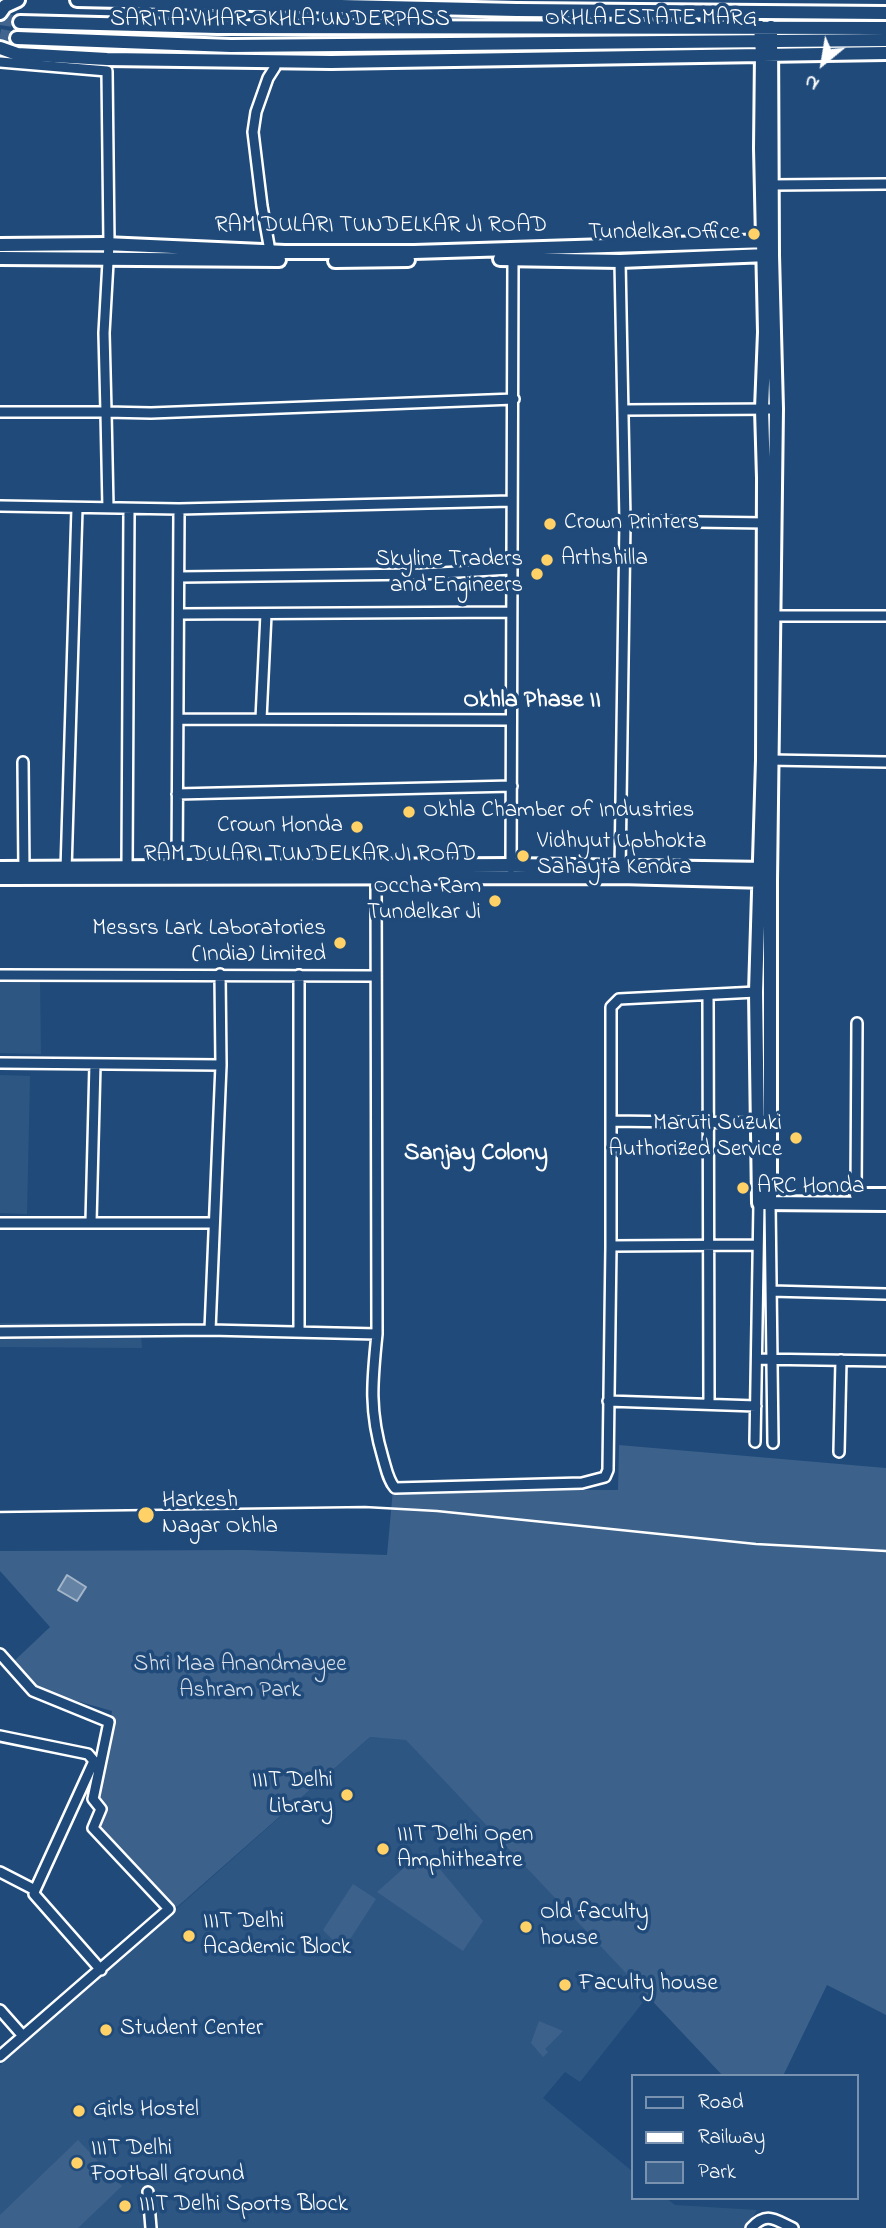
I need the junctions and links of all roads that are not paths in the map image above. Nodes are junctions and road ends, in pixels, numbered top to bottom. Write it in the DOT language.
graph roads {
  1 [pos="18,0"];
  2 [pos="78,0"];
  3 [pos="523,5"];
  4 [pos="0,13"];
  5 [pos="886,13"];
  6 [pos="20,22"];
  7 [pos="503,27"];
  8 [pos="523,27"];
  9 [pos="886,28"];
  10 [pos="17,38"];
  11 [pos="766,40"];
  12 [pos="886,40"];
  13 [pos="523,41"];
  14 [pos="500,42"];
  15 [pos="0,48"];
  16 [pos="886,52"];
  17 [pos="275,61"];
  18 [pos="0,62"];
  19 [pos="61,62"];
  20 [pos="886,184"];
  21 [pos="772,185"];
  22 [pos="767,241"];
  23 [pos="109,244"];
  24 [pos="0,245"];
  25 [pos="270,251"];
  26 [pos="513,255"];
  27 [pos="767,255"];
  28 [pos="108,257"];
  29 [pos="0,258"];
  30 [pos="620,261"];
  31 [pos="514,399"];
  32 [pos="762,409"];
  33 [pos="776,409"];
  34 [pos="623,410"];
  35 [pos="0,412"];
  36 [pos="106,412"];
  37 [pos="511,501"];
  38 [pos="0,506"];
  39 [pos="77,508"];
  40 [pos="108,508"];
  41 [pos="128,509"];
  42 [pos="179,509"];
  43 [pos="625,521"];
  44 [pos="769,524"];
  45 [pos="511,569"];
  46 [pos="180,577"];
  47 [pos="511,612"];
  48 [pos="180,614"];
  49 [pos="266,614"];
  50 [pos="769,616"];
  51 [pos="886,616"];
  52 [pos="179,719"];
  53 [pos="261,719"];
  54 [pos="511,720"];
  55 [pos="768,760"];
  56 [pos="23,761"];
  57 [pos="886,762"];
  58 [pos="512,786"];
  59 [pos="177,794"];
  60 [pos="127,866"];
  61 [pos="0,868"];
  62 [pos="376,871"];
  63 [pos="511,871"];
  64 [pos="620,871"];
  65 [pos="66,872"];
  66 [pos="177,872"];
  67 [pos="24,873"];
  68 [pos="766,875"];
  69 [pos="0,878"];
  70 [pos="220,974"];
  71 [pos="0,975"];
  72 [pos="299,975"];
  73 [pos="376,976"];
  74 [pos="756,992"];
  75 [pos="708,996"];
  76 [pos="857,1024"];
  77 [pos="0,1063"];
  78 [pos="94,1063"];
  79 [pos="221,1065"];
  80 [pos="611,1121"];
  81 [pos="708,1122"];
  82 [pos="758,1123"];
  83 [pos="856,1195"];
  84 [pos="886,1195"];
  85 [pos="764,1199"];
  86 [pos="886,1204"];
  87 [pos="90,1222"];
  88 [pos="0,1223"];
  89 [pos="214,1223"];
  90 [pos="758,1245"];
  91 [pos="611,1246"];
  92 [pos="709,1247"];
  93 [pos="771,1291"];
  94 [pos="886,1294"];
  95 [pos="210,1330"];
  96 [pos="0,1332"];
  97 [pos="299,1332"];
  98 [pos="377,1334"];
  99 [pos="757,1359"];
  100 [pos="772,1359"];
  101 [pos="841,1360"];
  102 [pos="886,1361"];
  103 [pos="608,1401"];
  104 [pos="709,1404"];
  105 [pos="756,1406"];
  106 [pos="755,1442"];
  107 [pos="773,1443"];
  108 [pos="839,1452"];
  109 [pos="0,1654"];
  110 [pos="0,1736"];
  111 [pos="82,1789"];
  112 [pos="94,1795"];
  113 [pos="0,1872"];
  114 [pos="34,1890"];
  115 [pos="101,1970"];
  116 [pos="0,2010"];
  117 [pos="23,2036"];
  118 [pos="0,2056"];
  119 [pos="148,2192"];
  120 [pos="151,2228"];
  121 [pos="751,2228"];
  122 [pos="793,2228"];
  1 -- 4 [label="street"];
  2 -- 3 [label="street"];
  3 -- 5 [label="street"];
  3 -- 8 [label="street"];
  6 -- 7 [label="street, SARITA VIHAR OKHLA UNDERPASS"];
  7 -- 8 [label="street, OKHLA ESTATE MARG"];
  8 -- 11 [label="street, OKHLA ESTATE MARG"];
  8 -- 13 [label="street"];
  9 -- 11 [label="street, OKHLA ESTATE MARG"];
  10 -- 14 [label="street, SARITA VIHAR OKHLA UNDERPASS"];
  11 -- 12 [label="street, OKHLA ESTATE MARG"];
  11 -- 13 [label="street, OKHLA ESTATE MARG"];
  11 -- 16 [label="street"];
  11 -- 17 [label="street"];
  11 -- 21 [label="street"];
  11 -- 22 [label="street"];
  13 -- 14 [label="street, OKHLA ESTATE MARG"];
  15 -- 19 [label="street"];
  17 -- 19 [label="street"];
  17 -- 25 [label="street"];
  18 -- 19 [label="street"];
  19 -- 23 [label="street"];
  20 -- 21 [label="street"];
  21 -- 22 [label="street"];
  22 -- 26 [label="street, RAM DULARI TUNDELKAR JI ROAD"];
  22 -- 27 [label="street"];
  23 -- 24 [label="street, RAM DULARI TUNDELKAR JI ROAD"];
  23 -- 25 [label="street, RAM DULARI TUNDELKAR JI ROAD"];
  23 -- 28 [label="street"];
  25 -- 26 [label="street, RAM DULARI TUNDELKAR JI ROAD"];
  26 -- 28 [label="street, RAM DULARI TUNDELKAR JI ROAD"];
  26 -- 30 [label="street, RAM DULARI TUNDELKAR JI ROAD"];
  26 -- 31 [label="street"];
  27 -- 30 [label="street, RAM DULARI TUNDELKAR JI ROAD"];
  27 -- 32 [label="street"];
  27 -- 33 [label="street"];
  28 -- 29 [label="street, RAM DULARI TUNDELKAR JI ROAD"];
  28 -- 36 [label="street"];
  30 -- 34 [label="street"];
  31 -- 36 [label="street"];
  31 -- 37 [label="street"];
  32 -- 33 [label="street"];
  32 -- 34 [label="street"];
  32 -- 44 [label="street"];
  33 -- 44 [label="street"];
  34 -- 43 [label="street"];
  35 -- 36 [label="street"];
  36 -- 40 [label="street"];
  37 -- 42 [label="street"];
  37 -- 45 [label="street"];
  38 -- 39 [label="street"];
  39 -- 40 [label="street"];
  39 -- 65 [label="street"];
  40 -- 41 [label="street"];
  41 -- 42 [label="street"];
  41 -- 60 [label="street"];
  42 -- 46 [label="street"];
  43 -- 44 [label="street"];
  43 -- 64 [label="street"];
  44 -- 50 [label="street"];
  45 -- 46 [label="street"];
  45 -- 47 [label="street"];
  46 -- 48 [label="street"];
  47 -- 49 [label="street"];
  47 -- 54 [label="street"];
  48 -- 49 [label="street"];
  48 -- 52 [label="street"];
  49 -- 53 [label="street"];
  50 -- 51 [label="street"];
  50 -- 55 [label="street"];
  52 -- 53 [label="street"];
  52 -- 59 [label="street"];
  53 -- 54 [label="street"];
  54 -- 58 [label="street"];
  55 -- 57 [label="street"];
  55 -- 68 [label="street"];
  56 -- 67 [label="street"];
  58 -- 59 [label="street"];
  58 -- 63 [label="street"];
  59 -- 66 [label="street"];
  60 -- 65 [label="street, RAM DULARI TUNDELKAR JI ROAD"];
  60 -- 66 [label="street, RAM DULARI TUNDELKAR JI ROAD"];
  61 -- 67 [label="street, RAM DULARI TUNDELKAR JI ROAD"];
  62 -- 63 [label="street, RAM DULARI TUNDELKAR JI ROAD"];
  62 -- 66 [label="street, RAM DULARI TUNDELKAR JI ROAD"];
  62 -- 73 [label="street"];
  63 -- 64 [label="street, RAM DULARI TUNDELKAR JI ROAD"];
  64 -- 68 [label="street, RAM DULARI TUNDELKAR JI ROAD"];
  65 -- 66 [label="street, RAM DULARI TUNDELKAR JI ROAD"];
  65 -- 67 [label="street, RAM DULARI TUNDELKAR JI ROAD"];
  67 -- 69 [label="street, RAM DULARI TUNDELKAR JI ROAD"];
  68 -- 74 [label="street"];
  68 -- 85 [label="street"];
  70 -- 71 [label="street"];
  70 -- 72 [label="street"];
  70 -- 79 [label="street"];
  72 -- 73 [label="street"];
  72 -- 97 [label="street"];
  73 -- 98 [label="street"];
  74 -- 75 [label="street"];
  74 -- 82 [label="street"];
  75 -- 80 [label="street"];
  75 -- 81 [label="street"];
  76 -- 83 [label="street"];
  77 -- 78 [label="street"];
  78 -- 79 [label="street"];
  78 -- 87 [label="street"];
  79 -- 89 [label="street"];
  80 -- 81 [label="street"];
  80 -- 91 [label="street"];
  81 -- 82 [label="street"];
  81 -- 92 [label="street"];
  82 -- 85 [label="street"];
  83 -- 84 [label="street"];
  83 -- 85 [label="street"];
  85 -- 86 [label="street"];
  85 -- 90 [label="street"];
  85 -- 93 [label="street"];
  87 -- 88 [label="street"];
  87 -- 89 [label="street"];
  89 -- 95 [label="street"];
  90 -- 92 [label="street"];
  90 -- 99 [label="street"];
  91 -- 92 [label="street"];
  91 -- 103 [label="street"];
  92 -- 104 [label="street"];
  93 -- 94 [label="street"];
  93 -- 100 [label="street"];
  95 -- 96 [label="street"];
  95 -- 97 [label="street"];
  97 -- 98 [label="street"];
  98 -- 103 [label="street"];
  99 -- 100 [label="street"];
  99 -- 105 [label="street"];
  100 -- 101 [label="street"];
  100 -- 107 [label="street"];
  101 -- 102 [label="street"];
  101 -- 108 [label="street"];
  103 -- 104 [label="street"];
  104 -- 105 [label="street"];
  105 -- 106 [label="street"];
  109 -- 112 [label="street"];
  110 -- 111 [label="street"];
  111 -- 112 [label="street"];
  111 -- 114 [label="street"];
  112 -- 115 [label="street"];
  113 -- 114 [label="street"];
  114 -- 115 [label="street"];
  115 -- 117 [label="street"];
  116 -- 117 [label="street"];
  117 -- 118 [label="street"];
  119 -- 120 [label="street"];
  121 -- 122 [label="street"];
}
